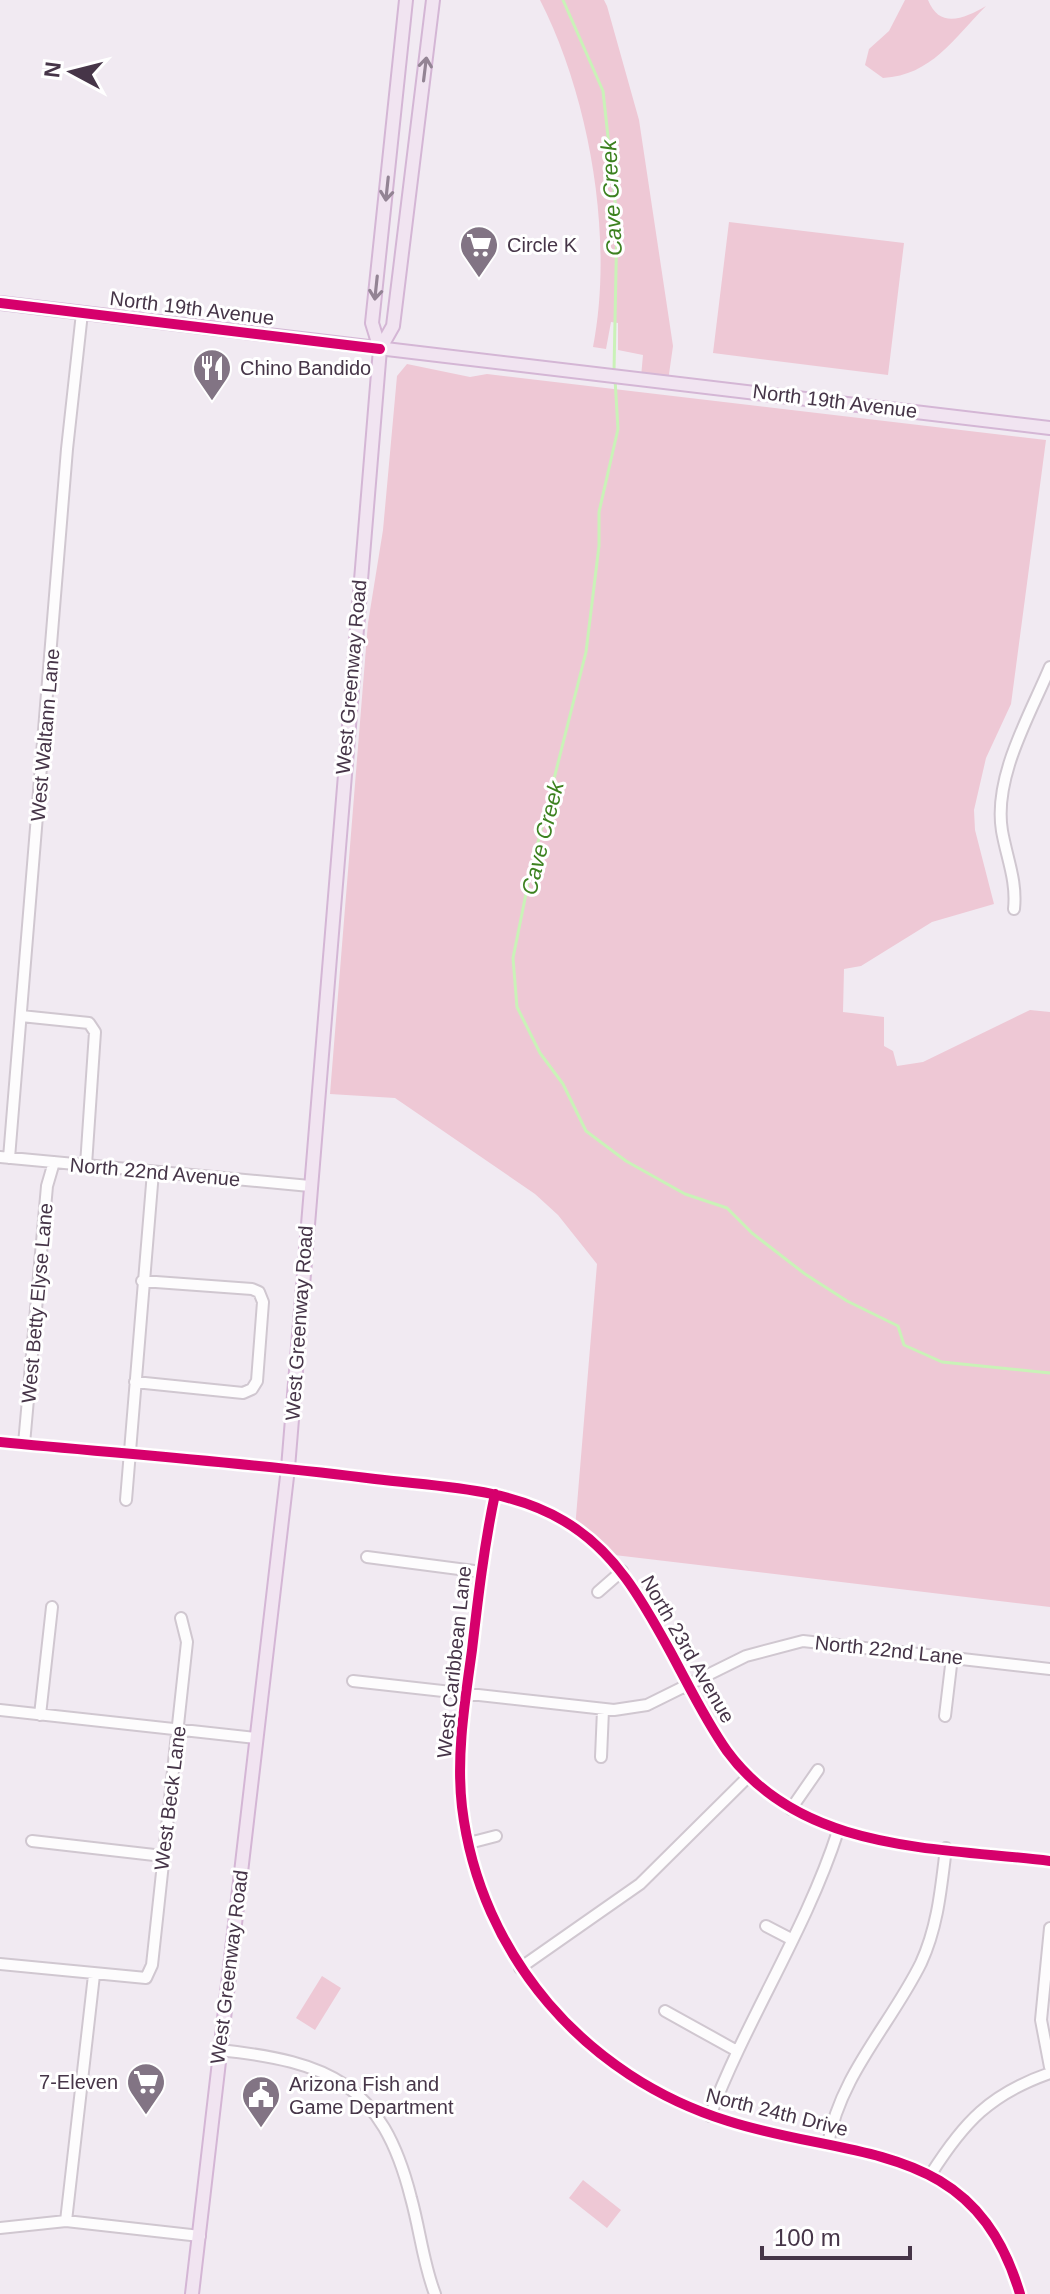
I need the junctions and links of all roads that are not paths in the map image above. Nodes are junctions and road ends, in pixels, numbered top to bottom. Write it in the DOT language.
graph roads {
  1 [pos="406,0"];
  2 [pos="433,0"];
  3 [pos="0,303"];
  4 [pos="82,313"];
  5 [pos="380,349"];
  6 [pos="1050,428"];
  7 [pos="1050,667"];
  8 [pos="1014,909"];
  9 [pos="21,1016"];
  10 [pos="5,1157"];
  11 [pos="54,1162"];
  12 [pos="86,1165"];
  13 [pos="153,1172"];
  14 [pos="310,1186"];
  15 [pos="142,1281"];
  16 [pos="135,1382"];
  17 [pos="0,1442"];
  18 [pos="24,1444"];
  19 [pos="129,1454"];
  20 [pos="288,1468"];
  21 [pos="495,1494"];
  22 [pos="126,1500"];
  23 [pos="367,1557"];
  24 [pos="622,1571"];
  25 [pos="482,1572"];
  26 [pos="598,1592"];
  27 [pos="52,1607"];
  28 [pos="181,1618"];
  29 [pos="952,1657"];
  30 [pos="1050,1669"];
  31 [pos="353,1681"];
  32 [pos="689,1685"];
  33 [pos="466,1694"];
  34 [pos="0,1710"];
  35 [pos="603,1710"];
  36 [pos="40,1715"];
  37 [pos="945,1716"];
  38 [pos="178,1730"];
  39 [pos="256,1738"];
  40 [pos="601,1757"];
  41 [pos="818,1770"];
  42 [pos="749,1776"];
  43 [pos="791,1809"];
  44 [pos="838,1831"];
  45 [pos="496,1836"];
  46 [pos="32,1841"];
  47 [pos="469,1843"];
  48 [pos="946,1848"];
  49 [pos="163,1856"];
  50 [pos="1050,1861"];
  51 [pos="766,1926"];
  52 [pos="1050,1928"];
  53 [pos="791,1939"];
  54 [pos="0,1964"];
  55 [pos="520,1968"];
  56 [pos="94,1975"];
  57 [pos="665,2011"];
  58 [pos="220,2050"];
  59 [pos="737,2051"];
  60 [pos="1050,2070"];
  61 [pos="710,2116"];
  62 [pos="828,2144"];
  63 [pos="931,2174"];
  64 [pos="66,2221"];
  65 [pos="0,2228"];
  66 [pos="200,2236"];
  67 [pos="192,2294"];
  68 [pos="435,2294"];
  69 [pos="1020,2294"];
  1 -- 5 [label="main road, West Greenway Road, one-way"];
  5 -- 2 [label="main road, West Greenway Road, one-way"];
  3 -- 4 [label="main road, North 19th Avenue"];
  4 -- 5 [label="main road, North 19th Avenue"];
  4 -- 9 [label="street, West Waltann Lane"];
  5 -- 6 [label="main road, North 19th Avenue"];
  5 -- 14 [label="main road, West Greenway Road"];
  7 -- 8 [label="street"];
  9 -- 10 [label="street, West Waltann Lane"];
  9 -- 12 [label="street"];
  10 -- 11 [label="street, North 22nd Avenue"];
  11 -- 12 [label="street, North 22nd Avenue"];
  11 -- 18 [label="street, West Betty Elyse Lane"];
  12 -- 13 [label="street, North 22nd Avenue"];
  13 -- 14 [label="street, North 22nd Avenue"];
  13 -- 15 [label="street"];
  14 -- 20 [label="main road, West Greenway Road"];
  15 -- 16 [label="street"];
  15 -- 16 [label="street"];
  16 -- 19 [label="street"];
  17 -- 18 [label="street, North 23rd Avenue"];
  18 -- 19 [label="street, North 23rd Avenue"];
  19 -- 20 [label="street, North 23rd Avenue"];
  19 -- 22 [label="street"];
  20 -- 21 [label="street, North 23rd Avenue"];
  20 -- 39 [label="main road, West Greenway Road"];
  21 -- 24 [label="street, North 23rd Avenue"];
  21 -- 25 [label="street, West Caribbean Lane"];
  23 -- 25 [label="street"];
  24 -- 26 [label="street, North 23rd Avenue"];
  24 -- 32 [label="street, North 23rd Avenue"];
  25 -- 33 [label="street, West Caribbean Lane"];
  27 -- 36 [label="street"];
  28 -- 38 [label="street, West Beck Lane"];
  29 -- 30 [label="street, North 22nd Lane"];
  29 -- 32 [label="street, North 22nd Lane"];
  29 -- 37 [label="street"];
  31 -- 33 [label="street, North 22nd Lane"];
  32 -- 35 [label="street, North 22nd Lane"];
  32 -- 42 [label="street, North 23rd Avenue"];
  33 -- 35 [label="street, North 22nd Lane"];
  33 -- 47 [label="street, West Caribbean Lane"];
  34 -- 36 [label="street"];
  35 -- 40 [label="street"];
  36 -- 38 [label="street"];
  38 -- 39 [label="street"];
  38 -- 49 [label="street, West Beck Lane"];
  39 -- 58 [label="main road, West Greenway Road"];
  41 -- 43 [label="street"];
  42 -- 43 [label="street, North 23rd Avenue"];
  42 -- 55 [label="street"];
  43 -- 44 [label="street, North 23rd Avenue"];
  44 -- 48 [label="street, North 23rd Avenue"];
  44 -- 53 [label="street"];
  45 -- 47 [label="street"];
  46 -- 49 [label="street"];
  47 -- 55 [label="street, West Caribbean Lane"];
  48 -- 50 [label="street, North 23rd Avenue"];
  48 -- 62 [label="street"];
  49 -- 56 [label="street, West Beck Lane"];
  51 -- 53 [label="street"];
  52 -- 60 [label="street"];
  53 -- 59 [label="street"];
  54 -- 56 [label="street"];
  55 -- 61 [label="street, North 24th Drive"];
  56 -- 64 [label="street"];
  57 -- 59 [label="street"];
  58 -- 66 [label="main road, West Greenway Road"];
  58 -- 68 [label="street"];
  59 -- 61 [label="street"];
  60 -- 63 [label="street"];
  61 -- 62 [label="street, North 24th Drive"];
  62 -- 63 [label="street, North 24th Drive"];
  63 -- 69 [label="street, North 24th Drive"];
  64 -- 65 [label="street"];
  64 -- 66 [label="street"];
  66 -- 67 [label="main road, West Greenway Road"];
}
